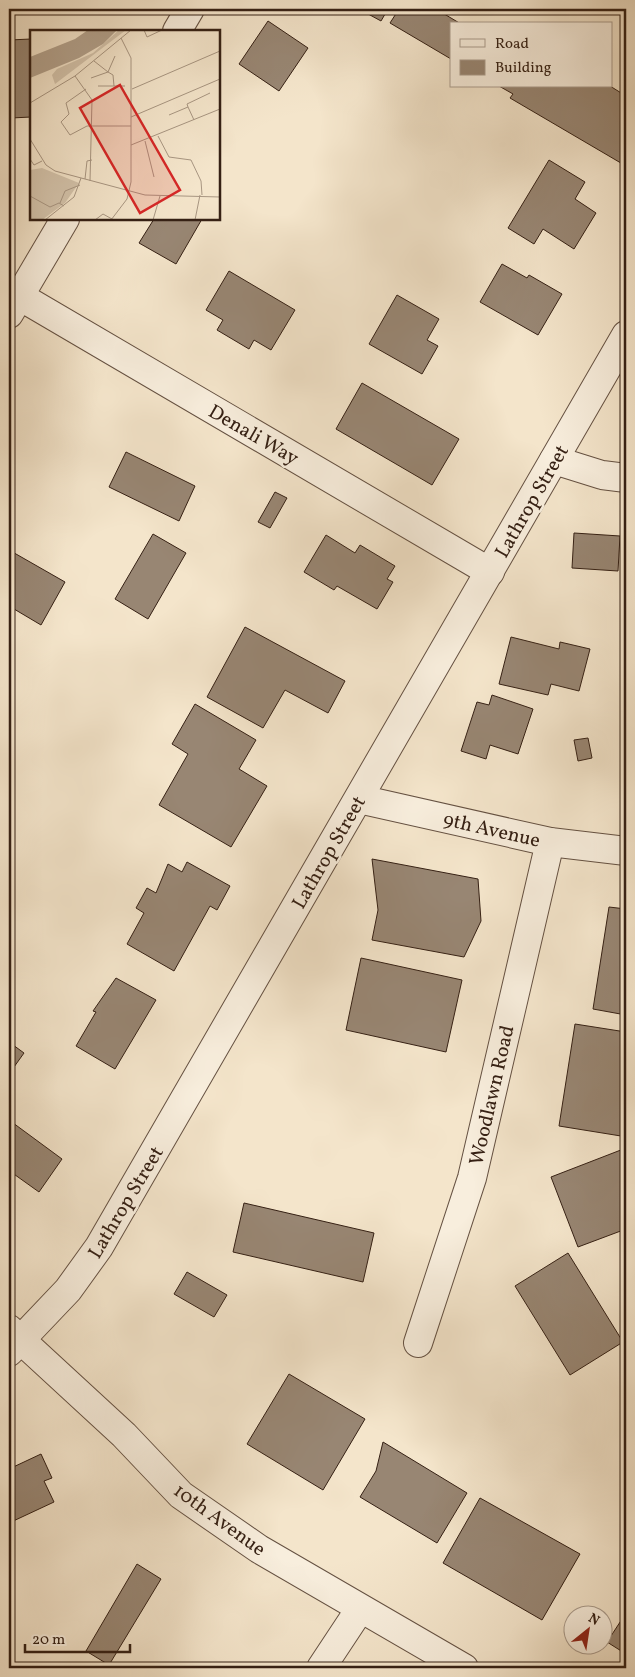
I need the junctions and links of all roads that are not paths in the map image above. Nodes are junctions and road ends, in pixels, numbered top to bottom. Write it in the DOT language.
graph roads {
  1 [pos="190,9"];
  2 [pos="178,30"];
  3 [pos="63,220"];
  4 [pos="12,300"];
  5 [pos="626,336"];
  6 [pos="554,460"];
  7 [pos="626,478"];
  8 [pos="490,572"];
  9 [pos="359,799"];
  10 [pos="550,842"];
  11 [pos="626,851"];
  12 [pos="13,1340"];
  13 [pos="418,1343"];
  14 [pos="360,1609"];
  15 [pos="321,1668"];
  16 [pos="464,1668"];
  1 -- 2 [label="street"];
  3 -- 4 [label="street"];
  4 -- 8 [label="street, Denali Way"];
  5 -- 6 [label="street, Lathrop Street"];
  6 -- 7 [label="street"];
  6 -- 8 [label="street, Lathrop Street"];
  8 -- 9 [label="street, Lathrop Street"];
  9 -- 10 [label="street, 9th Avenue"];
  9 -- 12 [label="street, Lathrop Street"];
  10 -- 11 [label="street, 9th Avenue"];
  10 -- 13 [label="street, Woodlawn Road"];
  12 -- 14 [label="street, 10th Avenue"];
  14 -- 15 [label="street"];
  14 -- 16 [label="street, 10th Avenue"];
}
